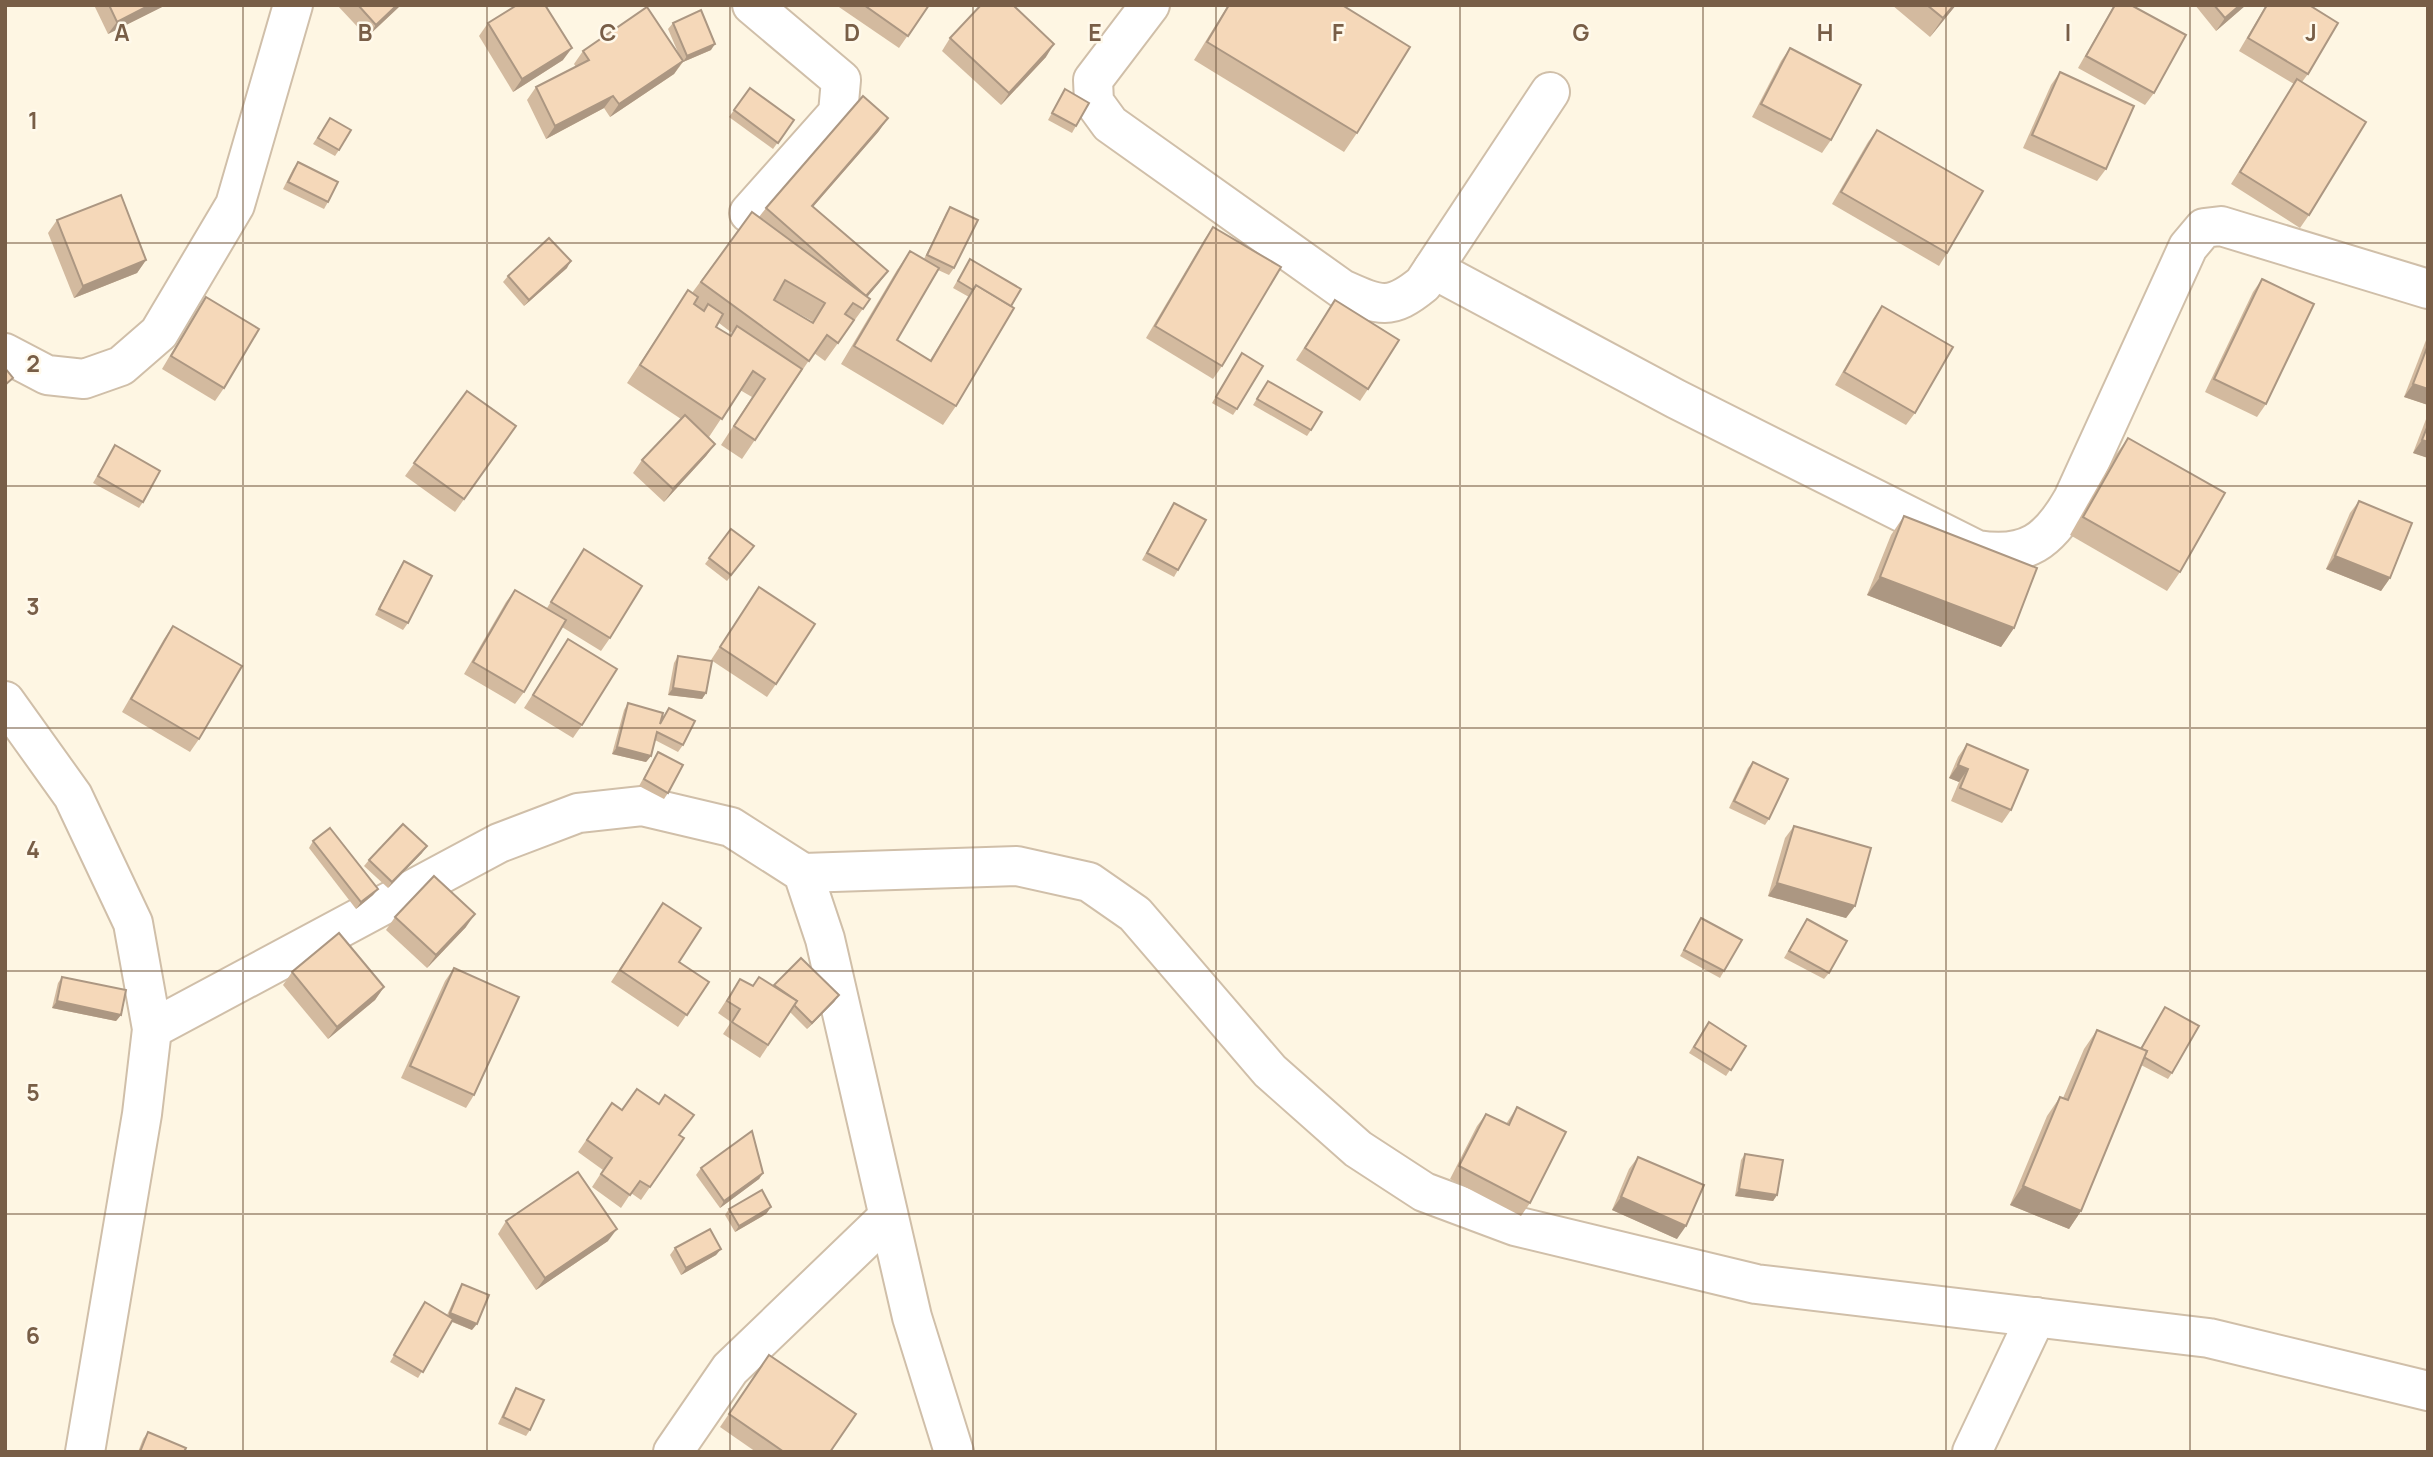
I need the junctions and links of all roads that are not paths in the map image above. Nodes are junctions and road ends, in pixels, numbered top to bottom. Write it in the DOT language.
graph roads {
  1 [pos="293,5"];
  2 [pos="752,5"];
  3 [pos="1150,5"];
  4 [pos="1550,92"];
  5 [pos="749,213"];
  6 [pos="1433,269"];
  7 [pos="2428,289"];
  8 [pos="5,353"];
  9 [pos="5,701"];
  10 [pos="803,873"];
  11 [pos="152,1029"];
  12 [pos="887,1218"];
  13 [pos="2036,1317"];
  14 [pos="2428,1391"];
  15 [pos="85,1452"];
  16 [pos="673,1452"];
  17 [pos="954,1452"];
  18 [pos="1972,1452"];
  1 -- 8 [label="street"];
  2 -- 5 [label="street"];
  3 -- 6 [label="street"];
  4 -- 6 [label="street"];
  6 -- 7 [label="street"];
  9 -- 11 [label="street"];
  10 -- 11 [label="street"];
  10 -- 12 [label="street"];
  10 -- 13 [label="street"];
  11 -- 15 [label="street"];
  12 -- 16 [label="street"];
  12 -- 17 [label="street"];
  13 -- 14 [label="street"];
  13 -- 18 [label="street"];
}
